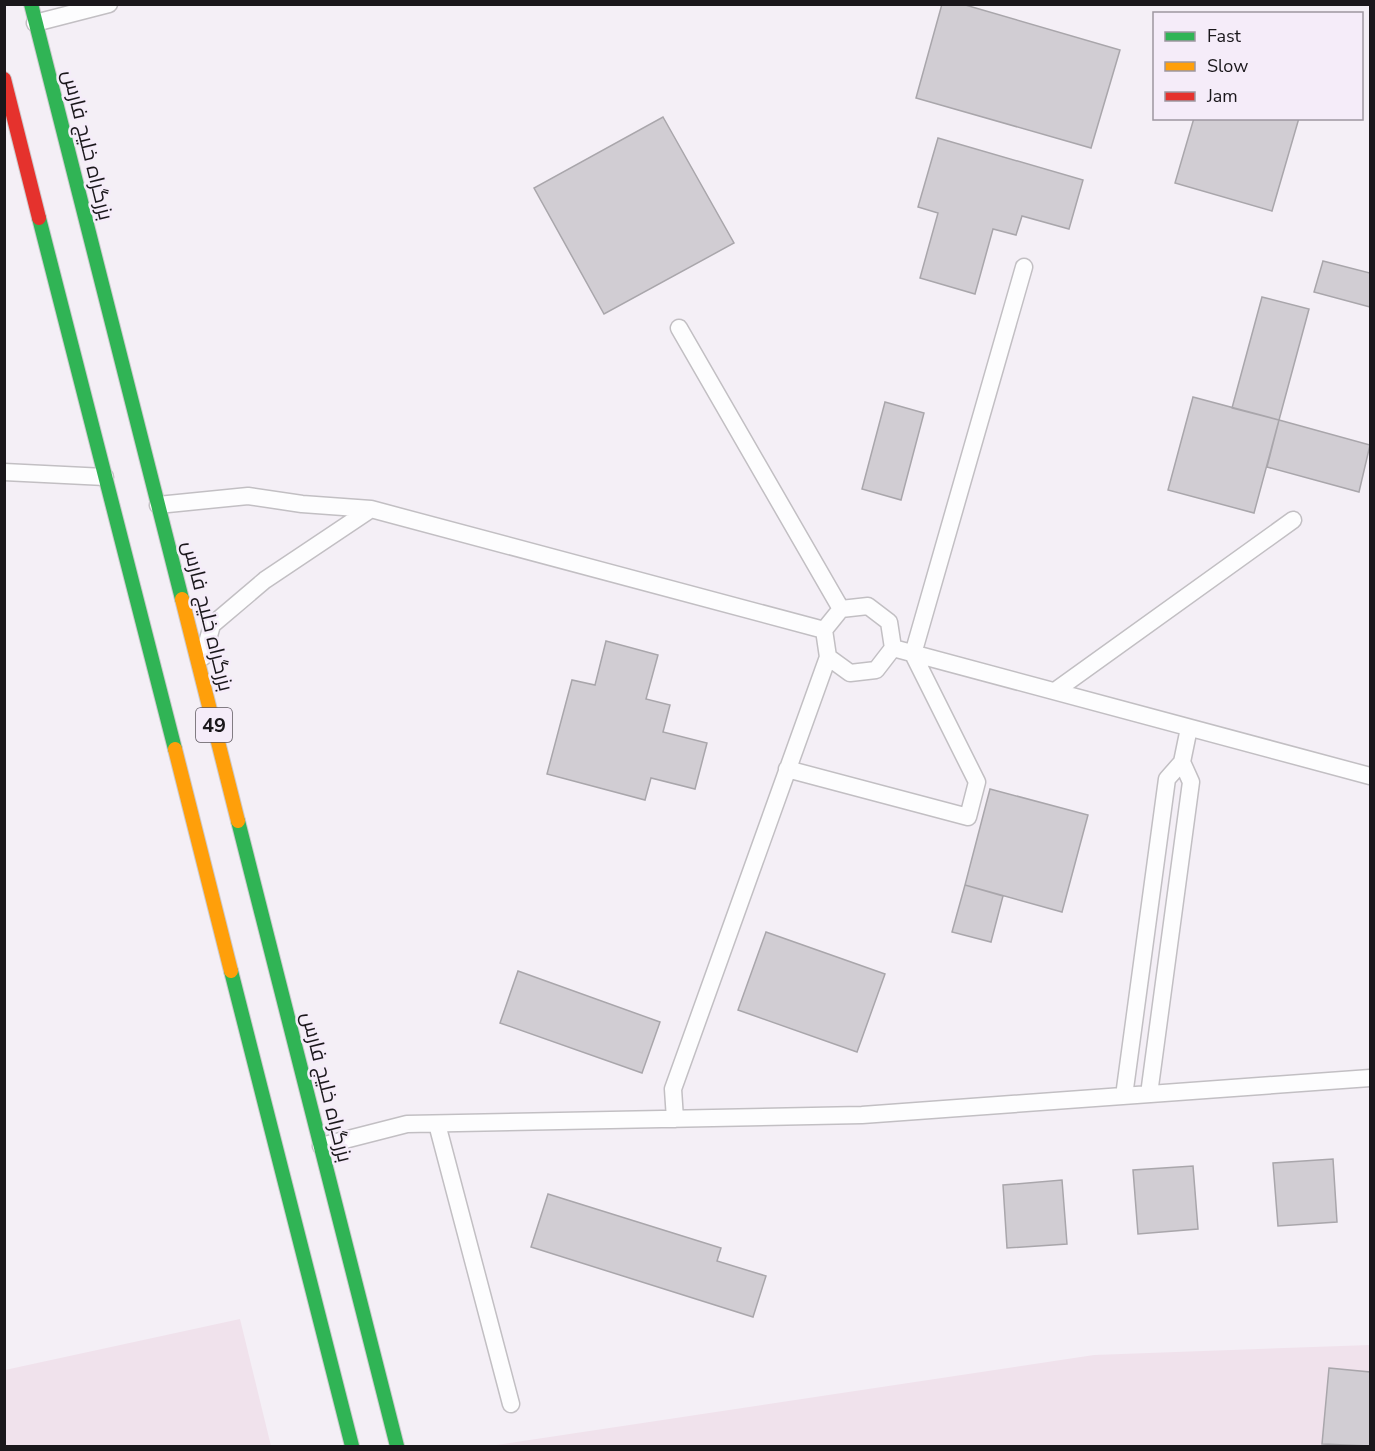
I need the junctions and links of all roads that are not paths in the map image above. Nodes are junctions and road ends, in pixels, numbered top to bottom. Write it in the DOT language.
graph roads {
  1 [pos="31,4"];
  2 [pos="109,4"];
  3 [pos="35,23"];
  4 [pos="4,79"];
  5 [pos="1024,267"];
  6 [pos="679,328"];
  7 [pos="4,472"];
  8 [pos="105,477"];
  9 [pos="158,505"];
  10 [pos="370,509"];
  11 [pos="1293,520"];
  12 [pos="841,609"];
  13 [pos="824,630"];
  14 [pos="893,648"];
  15 [pos="913,654"];
  16 [pos="828,657"];
  17 [pos="199,668"];
  18 [pos="1055,691"];
  19 [pos="1189,728"];
  20 [pos="1182,762"];
  21 [pos="788,769"];
  22 [pos="1371,776"];
  23 [pos="1371,1078"];
  24 [pos="1149,1094"];
  25 [pos="1124,1096"];
  26 [pos="675,1119"];
  27 [pos="437,1124"];
  28 [pos="321,1146"];
  29 [pos="511,1404"];
  30 [pos="352,1446"];
  31 [pos="397,1446"];
  1 -- 3 [label="highway, بزرگراه خلیج فارس / 49"];
  2 -- 3 [label="lane"];
  3 -- 9 [label="highway, بزرگراه خلیج فارس / 49"];
  4 -- 8 [label="highway, 49"];
  5 -- 15 [label="lane"];
  6 -- 12 [label="lane"];
  7 -- 8 [label="lane"];
  8 -- 30 [label="highway, 49"];
  9 -- 10 [label="lane"];
  9 -- 17 [label="highway, بزرگراه خلیج فارس / 49"];
  10 -- 13 [label="lane"];
  10 -- 17 [label="lane"];
  11 -- 18 [label="lane"];
  12 -- 13 [label="lane"];
  12 -- 14 [label="lane"];
  13 -- 16 [label="lane"];
  14 -- 15 [label="lane"];
  14 -- 16 [label="lane"];
  15 -- 18 [label="lane"];
  15 -- 21 [label="lane"];
  16 -- 21 [label="lane"];
  17 -- 28 [label="highway, بزرگراه خلیج فارس / 49"];
  18 -- 19 [label="lane"];
  19 -- 20 [label="lane"];
  19 -- 22 [label="lane"];
  20 -- 24 [label="lane"];
  20 -- 25 [label="lane"];
  21 -- 26 [label="lane"];
  23 -- 24 [label="lane"];
  24 -- 25 [label="lane"];
  25 -- 26 [label="lane"];
  26 -- 27 [label="lane"];
  27 -- 28 [label="lane"];
  27 -- 29 [label="lane"];
  28 -- 31 [label="highway, بزرگراه خلیج فارس / 49"];
}
